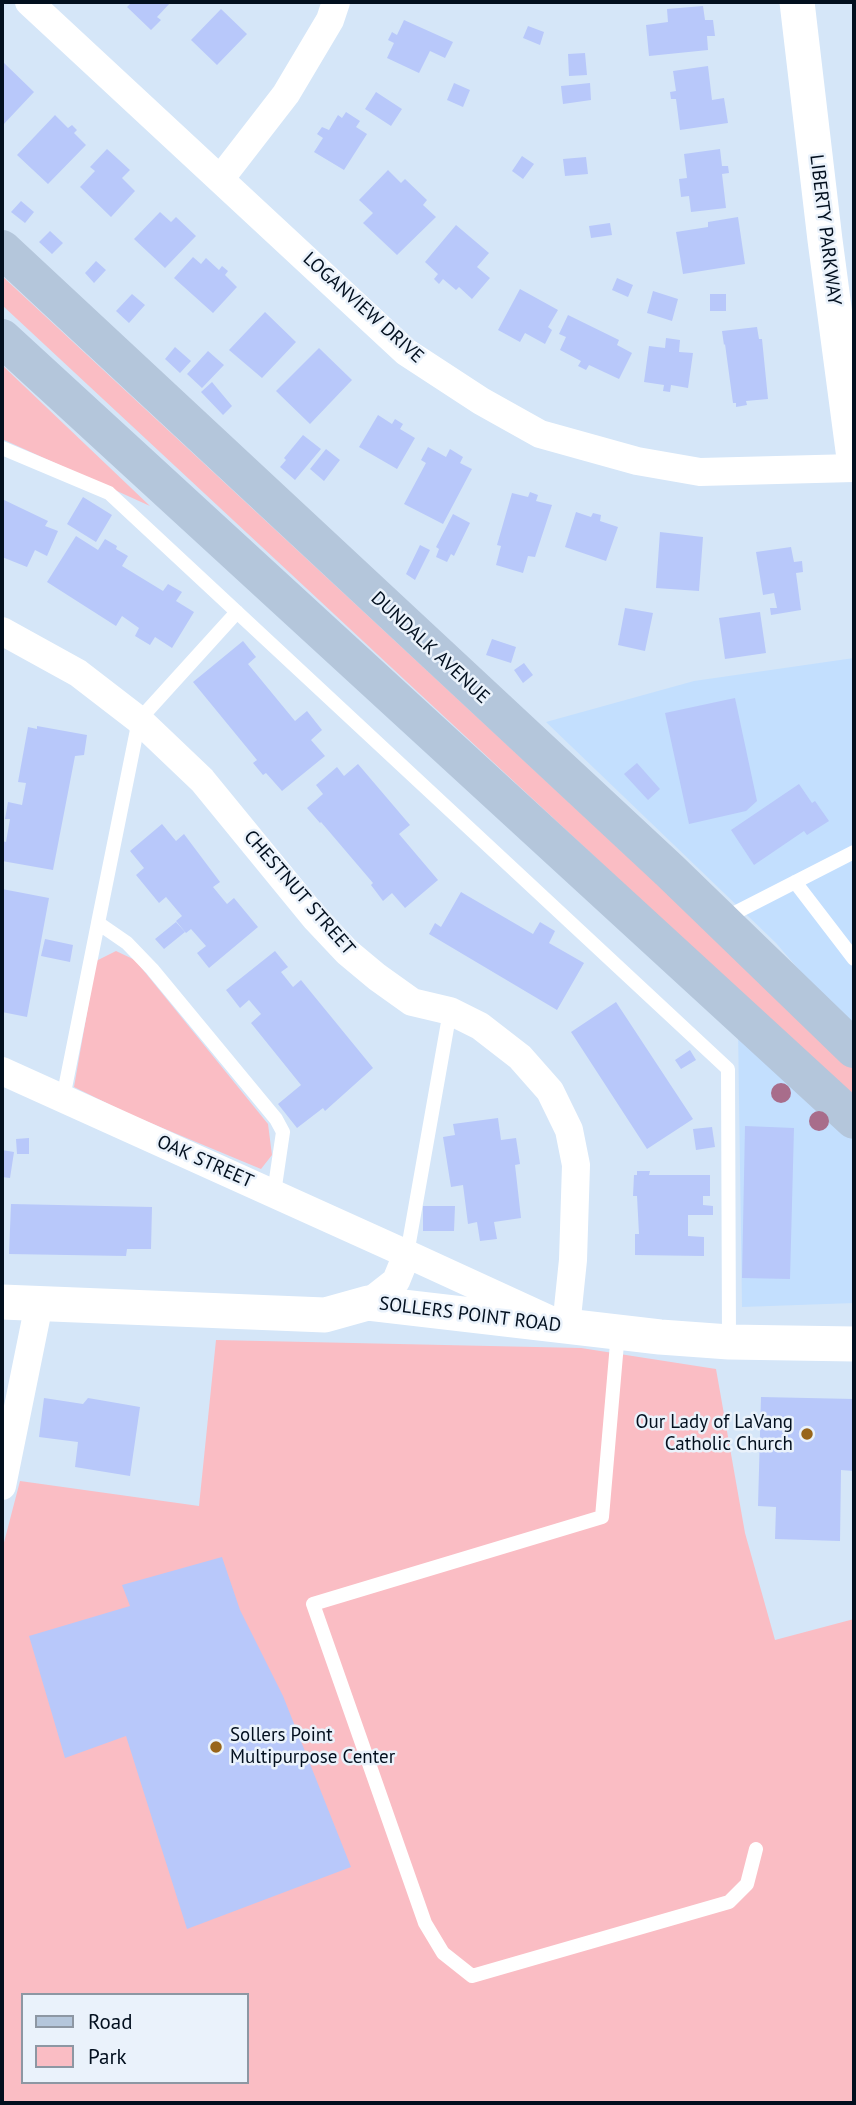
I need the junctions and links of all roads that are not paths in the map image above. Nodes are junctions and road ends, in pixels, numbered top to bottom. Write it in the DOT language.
graph roads {
  1 [pos="29,2"];
  2 [pos="336,2"];
  3 [pos="797,2"];
  4 [pos="221,178"];
  5 [pos="2,250"];
  6 [pos="2,338"];
  7 [pos="2,447"];
  8 [pos="854,458"];
  9 [pos="854,468"];
  10 [pos="237,612"];
  11 [pos="2,631"];
  12 [pos="139,720"];
  13 [pos="854,852"];
  14 [pos="795,882"];
  15 [pos="721,920"];
  16 [pos="98,923"];
  17 [pos="854,959"];
  18 [pos="450,1011"];
  19 [pos="854,1049"];
  20 [pos="2,1071"];
  21 [pos="63,1098"];
  22 [pos="854,1120"];
  23 [pos="274,1193"];
  24 [pos="407,1254"];
  25 [pos="2,1302"];
  26 [pos="368,1303"];
  27 [pos="38,1304"];
  28 [pos="566,1327"];
  29 [pos="618,1332"];
  30 [pos="729,1342"];
  31 [pos="854,1344"];
  32 [pos="2,1486"];
  33 [pos="756,1849"];
  1 -- 4 [label="street, LOGANVIEW DRIVE"];
  2 -- 4 [label="street"];
  3 -- 8 [label="street, LIBERTY PARKWAY"];
  4 -- 9 [label="street, LOGANVIEW DRIVE"];
  5 -- 15 [label="main road, DUNDALK AVENUE"];
  6 -- 22 [label="main road"];
  7 -- 10 [label="lane"];
  10 -- 12 [label="lane"];
  10 -- 30 [label="lane"];
  11 -- 12 [label="street, CHESTNUT STREET"];
  12 -- 16 [label="lane"];
  12 -- 18 [label="street, CHESTNUT STREET"];
  13 -- 14 [label="lane"];
  14 -- 15 [label="lane"];
  14 -- 17 [label="lane"];
  15 -- 19 [label="main road, DUNDALK AVENUE"];
  16 -- 21 [label="lane"];
  16 -- 23 [label="lane"];
  18 -- 24 [label="lane"];
  18 -- 28 [label="street, CHESTNUT STREET"];
  20 -- 21 [label="street, OAK STREET"];
  21 -- 23 [label="street, OAK STREET"];
  23 -- 24 [label="street, OAK STREET"];
  24 -- 26 [label="street"];
  24 -- 28 [label="street, OAK STREET"];
  25 -- 27 [label="street, SOLLERS POINT ROAD"];
  26 -- 27 [label="street, SOLLERS POINT ROAD"];
  26 -- 28 [label="street, SOLLERS POINT ROAD"];
  27 -- 32 [label="street"];
  28 -- 29 [label="street, SOLLERS POINT ROAD"];
  29 -- 30 [label="street, SOLLERS POINT ROAD"];
  29 -- 33 [label="lane"];
  30 -- 31 [label="street, SOLLERS POINT ROAD"];
}
